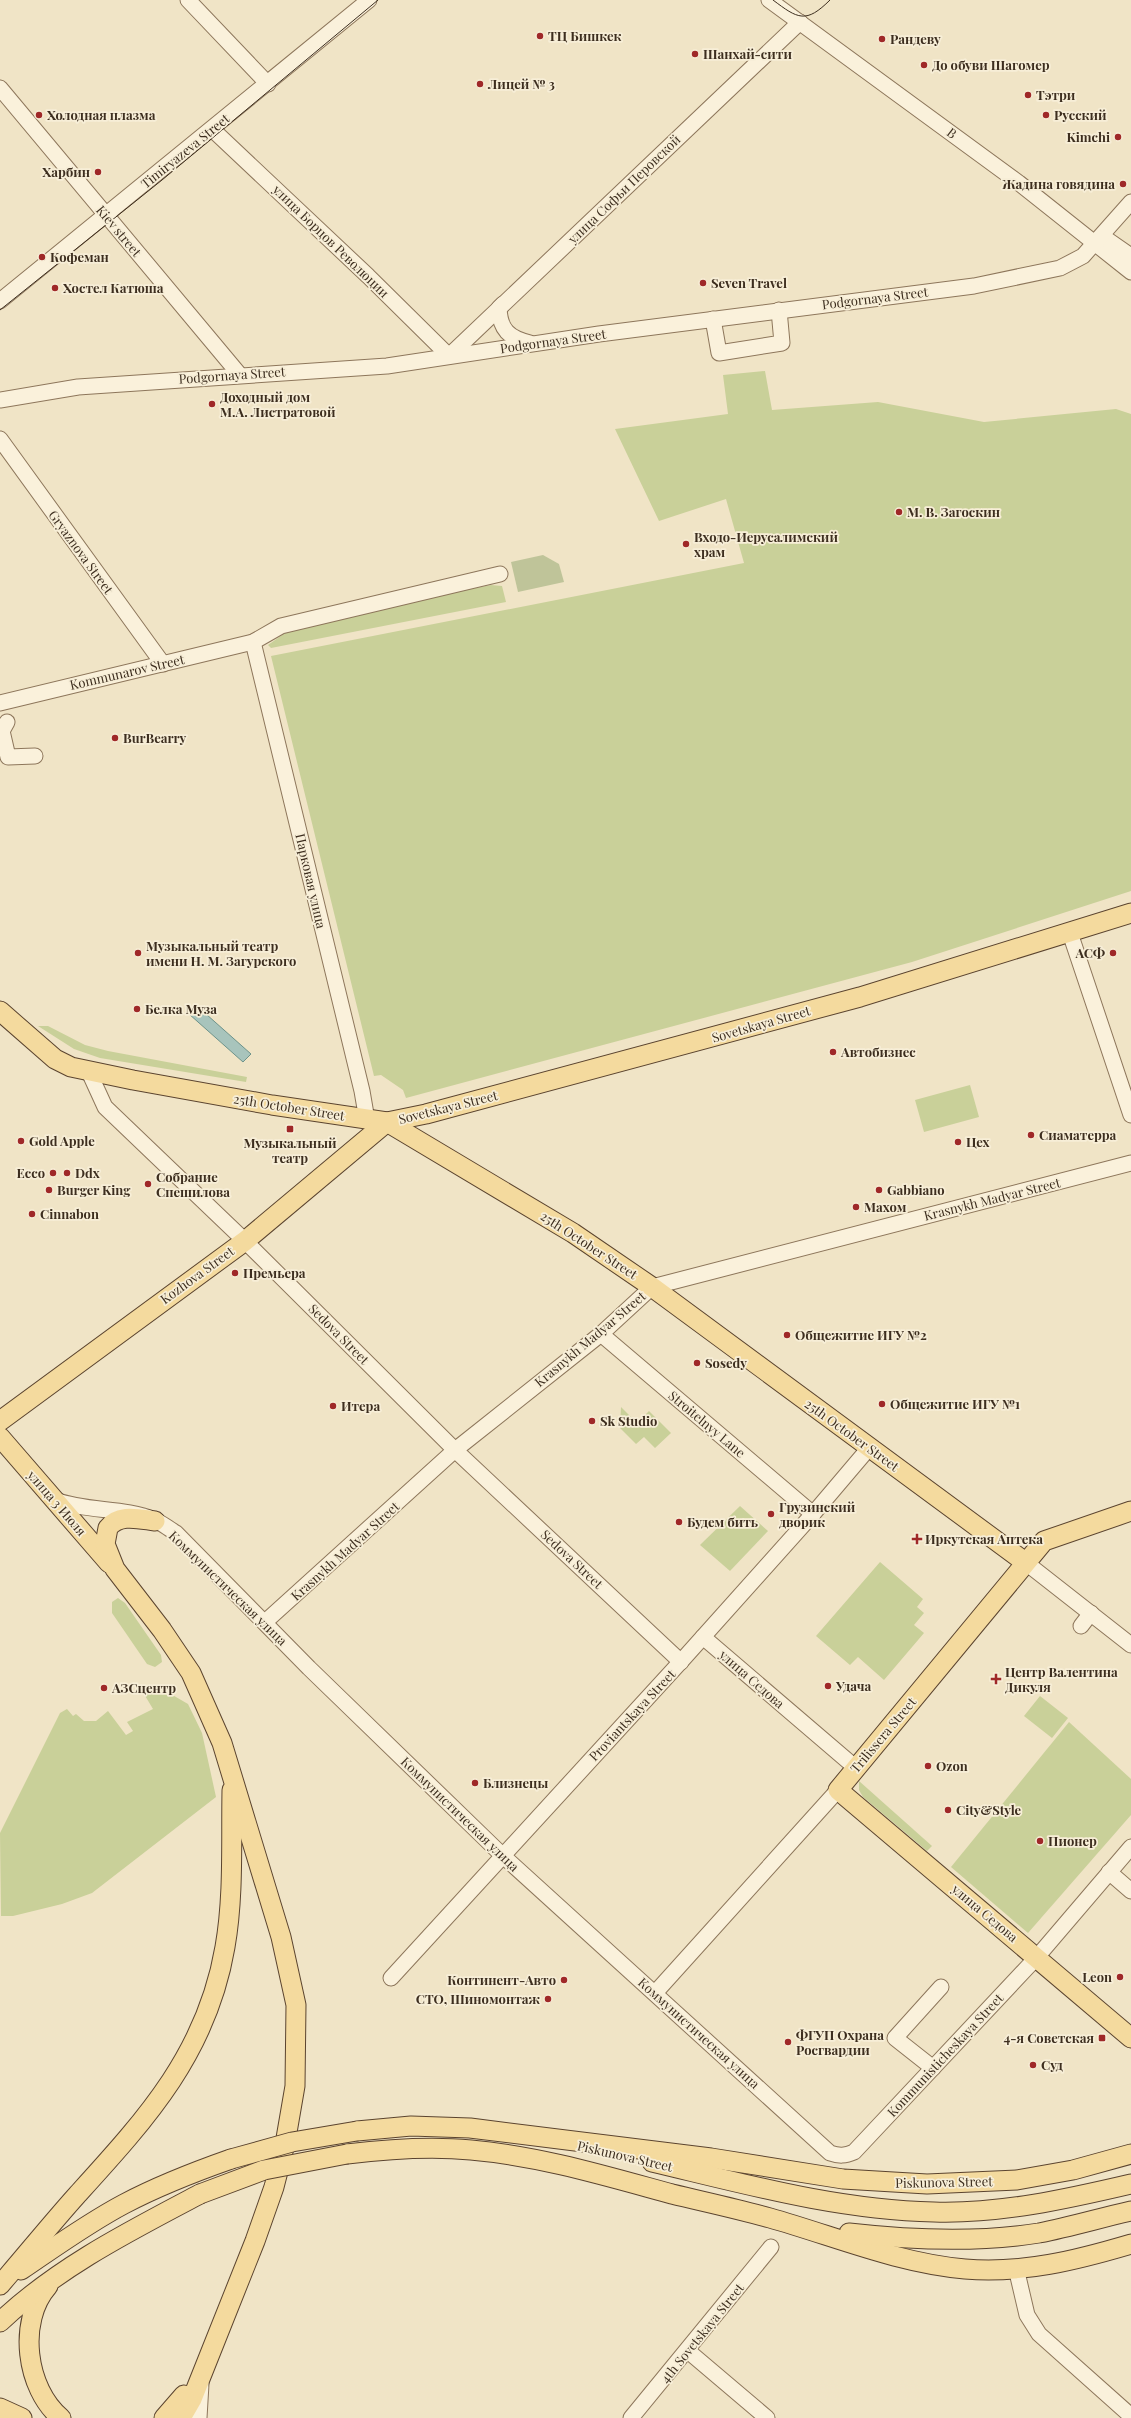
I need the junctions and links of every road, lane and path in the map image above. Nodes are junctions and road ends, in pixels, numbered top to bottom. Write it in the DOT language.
graph roads {
  1 [pos="188,0"];
  2 [pos="369,0"];
  3 [pos="769,0"];
  4 [pos="800,22"];
  5 [pos="268,84"];
  6 [pos="0,88"];
  7 [pos="212,128"];
  8 [pos="1131,202"];
  9 [pos="106,216"];
  10 [pos="1099,239"];
  11 [pos="1131,256"];
  12 [pos="1131,272"];
  13 [pos="0,301"];
  14 [pos="502,304"];
  15 [pos="779,310"];
  16 [pos="713,319"];
  17 [pos="532,344"];
  18 [pos="449,356"];
  19 [pos="239,374"];
  20 [pos="0,400"];
  21 [pos="0,440"];
  22 [pos="500,574"];
  23 [pos="253,642"];
  24 [pos="163,664"];
  25 [pos="0,703"];
  26 [pos="6,722"];
  27 [pos="35,756"];
  28 [pos="1131,913"];
  29 [pos="1070,933"];
  30 [pos="0,1011"];
  31 [pos="89,1072"];
  32 [pos="1131,1115"];
  33 [pos="367,1120"];
  34 [pos="387,1122"];
  35 [pos="1131,1163"];
  36 [pos="245,1241"];
  37 [pos="652,1287"];
  38 [pos="601,1334"];
  39 [pos="0,1421"];
  40 [pos="0,1437"];
  41 [pos="869,1448"];
  42 [pos="455,1450"];
  43 [pos="55,1500"];
  44 [pos="1131,1512"];
  45 [pos="813,1514"];
  46 [pos="155,1520"];
  47 [pos="1025,1562"];
  48 [pos="115,1569"];
  49 [pos="1091,1613"];
  50 [pos="265,1622"];
  51 [pos="1081,1626"];
  52 [pos="703,1637"];
  53 [pos="1131,1645"];
  54 [pos="681,1662"];
  55 [pos="856,1768"];
  56 [pos="232,1770"];
  57 [pos="838,1790"];
  58 [pos="1131,1847"];
  59 [pos="502,1855"];
  60 [pos="1109,1872"];
  61 [pos="1131,1891"];
  62 [pos="1037,1957"];
  63 [pos="391,1978"];
  64 [pos="941,1987"];
  65 [pos="655,1993"];
  66 [pos="1131,2038"];
  67 [pos="933,2068"];
  68 [pos="564,2141"];
  69 [pos="1131,2154"];
  70 [pos="1131,2184"];
  71 [pos="1131,2210"];
  72 [pos="769,2218"];
  73 [pos="1131,2244"];
  74 [pos="771,2247"];
  75 [pos="1016,2268"];
  76 [pos="56,2277"];
  77 [pos="0,2285"];
  78 [pos="0,2322"];
  79 [pos="688,2351"];
  80 [pos="201,2371"];
  81 [pos="0,2408"];
  82 [pos="1131,2416"];
  83 [pos="22,2418"];
  84 [pos="61,2418"];
  85 [pos="164,2418"];
  86 [pos="181,2418"];
  87 [pos="200,2418"];
  88 [pos="631,2418"];
  89 [pos="767,2418"];
  1 -- 5 [label="street"];
  2 -- 5 [label="street, Timiryazeva Street"];
  3 -- 4 [label="street, B"];
  4 -- 10 [label="street, B"];
  4 -- 14 [label="street, улица Софьи Перовской"];
  5 -- 7 [label="street, Timiryazeva Street"];
  6 -- 9 [label="street, Kiev street"];
  7 -- 9 [label="street, Timiryazeva Street"];
  7 -- 18 [label="street, улица Борцов Революции"];
  8 -- 10 [label="street, Podgornaya Street"];
  9 -- 13 [label="street, Timiryazeva Street"];
  9 -- 19 [label="street, Kiev street"];
  10 -- 11 [label="street"];
  10 -- 12 [label="street, B"];
  10 -- 15 [label="street, Podgornaya Street"];
  14 -- 17 [label="street"];
  14 -- 18 [label="street, улица Софьи Перовской"];
  15 -- 16 [label="street, Podgornaya Street"];
  15 -- 16 [label="street"];
  16 -- 17 [label="street, Podgornaya Street"];
  17 -- 18 [label="street, Podgornaya Street"];
  18 -- 19 [label="street, Podgornaya Street"];
  19 -- 20 [label="street, Podgornaya Street"];
  21 -- 24 [label="street, Gryaznova Street"];
  22 -- 23 [label="street, Kommunarov Street"];
  23 -- 24 [label="street, Kommunarov Street"];
  23 -- 33 [label="street, Парковая улица"];
  24 -- 25 [label="street, Kommunarov Street"];
  26 -- 27 [label="street"];
  28 -- 29 [label="main road, Sovetskaya Street"];
  29 -- 32 [label="street"];
  29 -- 34 [label="main road, Sovetskaya Street"];
  30 -- 31 [label="main road"];
  31 -- 33 [label="main road, 25th October Street"];
  31 -- 36 [label="street, Sedova Street"];
  33 -- 34 [label="main road, 25th October Street"];
  34 -- 36 [label="main road, Kozhova Street"];
  34 -- 37 [label="main road, 25th October Street"];
  35 -- 37 [label="street, Krasnykh Madyar Street"];
  36 -- 39 [label="main road, Kozhova Street"];
  36 -- 42 [label="street, Sedova Street"];
  37 -- 38 [label="street, Krasnykh Madyar Street"];
  37 -- 41 [label="main road, 25th October Street"];
  38 -- 42 [label="street, Krasnykh Madyar Street"];
  38 -- 45 [label="street, Stroitelnyy Lane"];
  40 -- 43 [label="main road, улица 3 Июля"];
  41 -- 45 [label="street, Proviantskaya Street"];
  41 -- 47 [label="main road, 25th October Street"];
  42 -- 50 [label="street, Krasnykh Madyar Street"];
  42 -- 54 [label="street, Sedova Street"];
  43 -- 46 [label="street, Коммунистическая улица"];
  43 -- 48 [label="main road, улица 3 Июля"];
  44 -- 47 [label="main road, Trilissera Street"];
  45 -- 52 [label="street, Proviantskaya Street"];
  46 -- 48 [label="main road"];
  46 -- 50 [label="street, Коммунистическая улица"];
  47 -- 49 [label="street"];
  47 -- 55 [label="main road, Trilissera Street"];
  48 -- 56 [label="main road"];
  49 -- 51 [label="street"];
  49 -- 53 [label="street"];
  50 -- 59 [label="street, Коммунистическая улица"];
  52 -- 54 [label="street, Proviantskaya Street"];
  52 -- 55 [label="street, улица Седова"];
  54 -- 59 [label="street, Proviantskaya Street"];
  55 -- 57 [label="main road, Trilissera Street"];
  56 -- 77 [label="main road"];
  56 -- 80 [label="main road"];
  57 -- 62 [label="main road, улица Седова"];
  57 -- 65 [label="street, Trilissera Street"];
  58 -- 60 [label="street"];
  59 -- 63 [label="street, Proviantskaya Street"];
  59 -- 65 [label="street, Коммунистическая улица"];
  60 -- 61 [label="street"];
  60 -- 62 [label="street"];
  62 -- 66 [label="main road, улица Седова"];
  62 -- 67 [label="street, Kommunisticheskaya Street"];
  64 -- 67 [label="street"];
  65 -- 67 [label="street, Коммунистическая улица"];
  68 -- 69 [label="main road, Piskunova Street"];
  68 -- 70 [label="main road, Piskunova Street"];
  68 -- 77 [label="main road, bridge"];
  71 -- 72 [label="main road"];
  72 -- 75 [label="main road"];
  72 -- 76 [label="main road, bridge"];
  73 -- 75 [label="main road"];
  74 -- 79 [label="street, 4th Sovetskaya Street"];
  75 -- 82 [label="street"];
  76 -- 78 [label="main road"];
  76 -- 84 [label="main road"];
  79 -- 88 [label="street, 4th Sovetskaya Street"];
  79 -- 89 [label="street"];
  80 -- 85 [label="main road"];
  80 -- 86 [label="main road"];
  80 -- 87 [label="street"];
  81 -- 83 [label="main road"];
}
